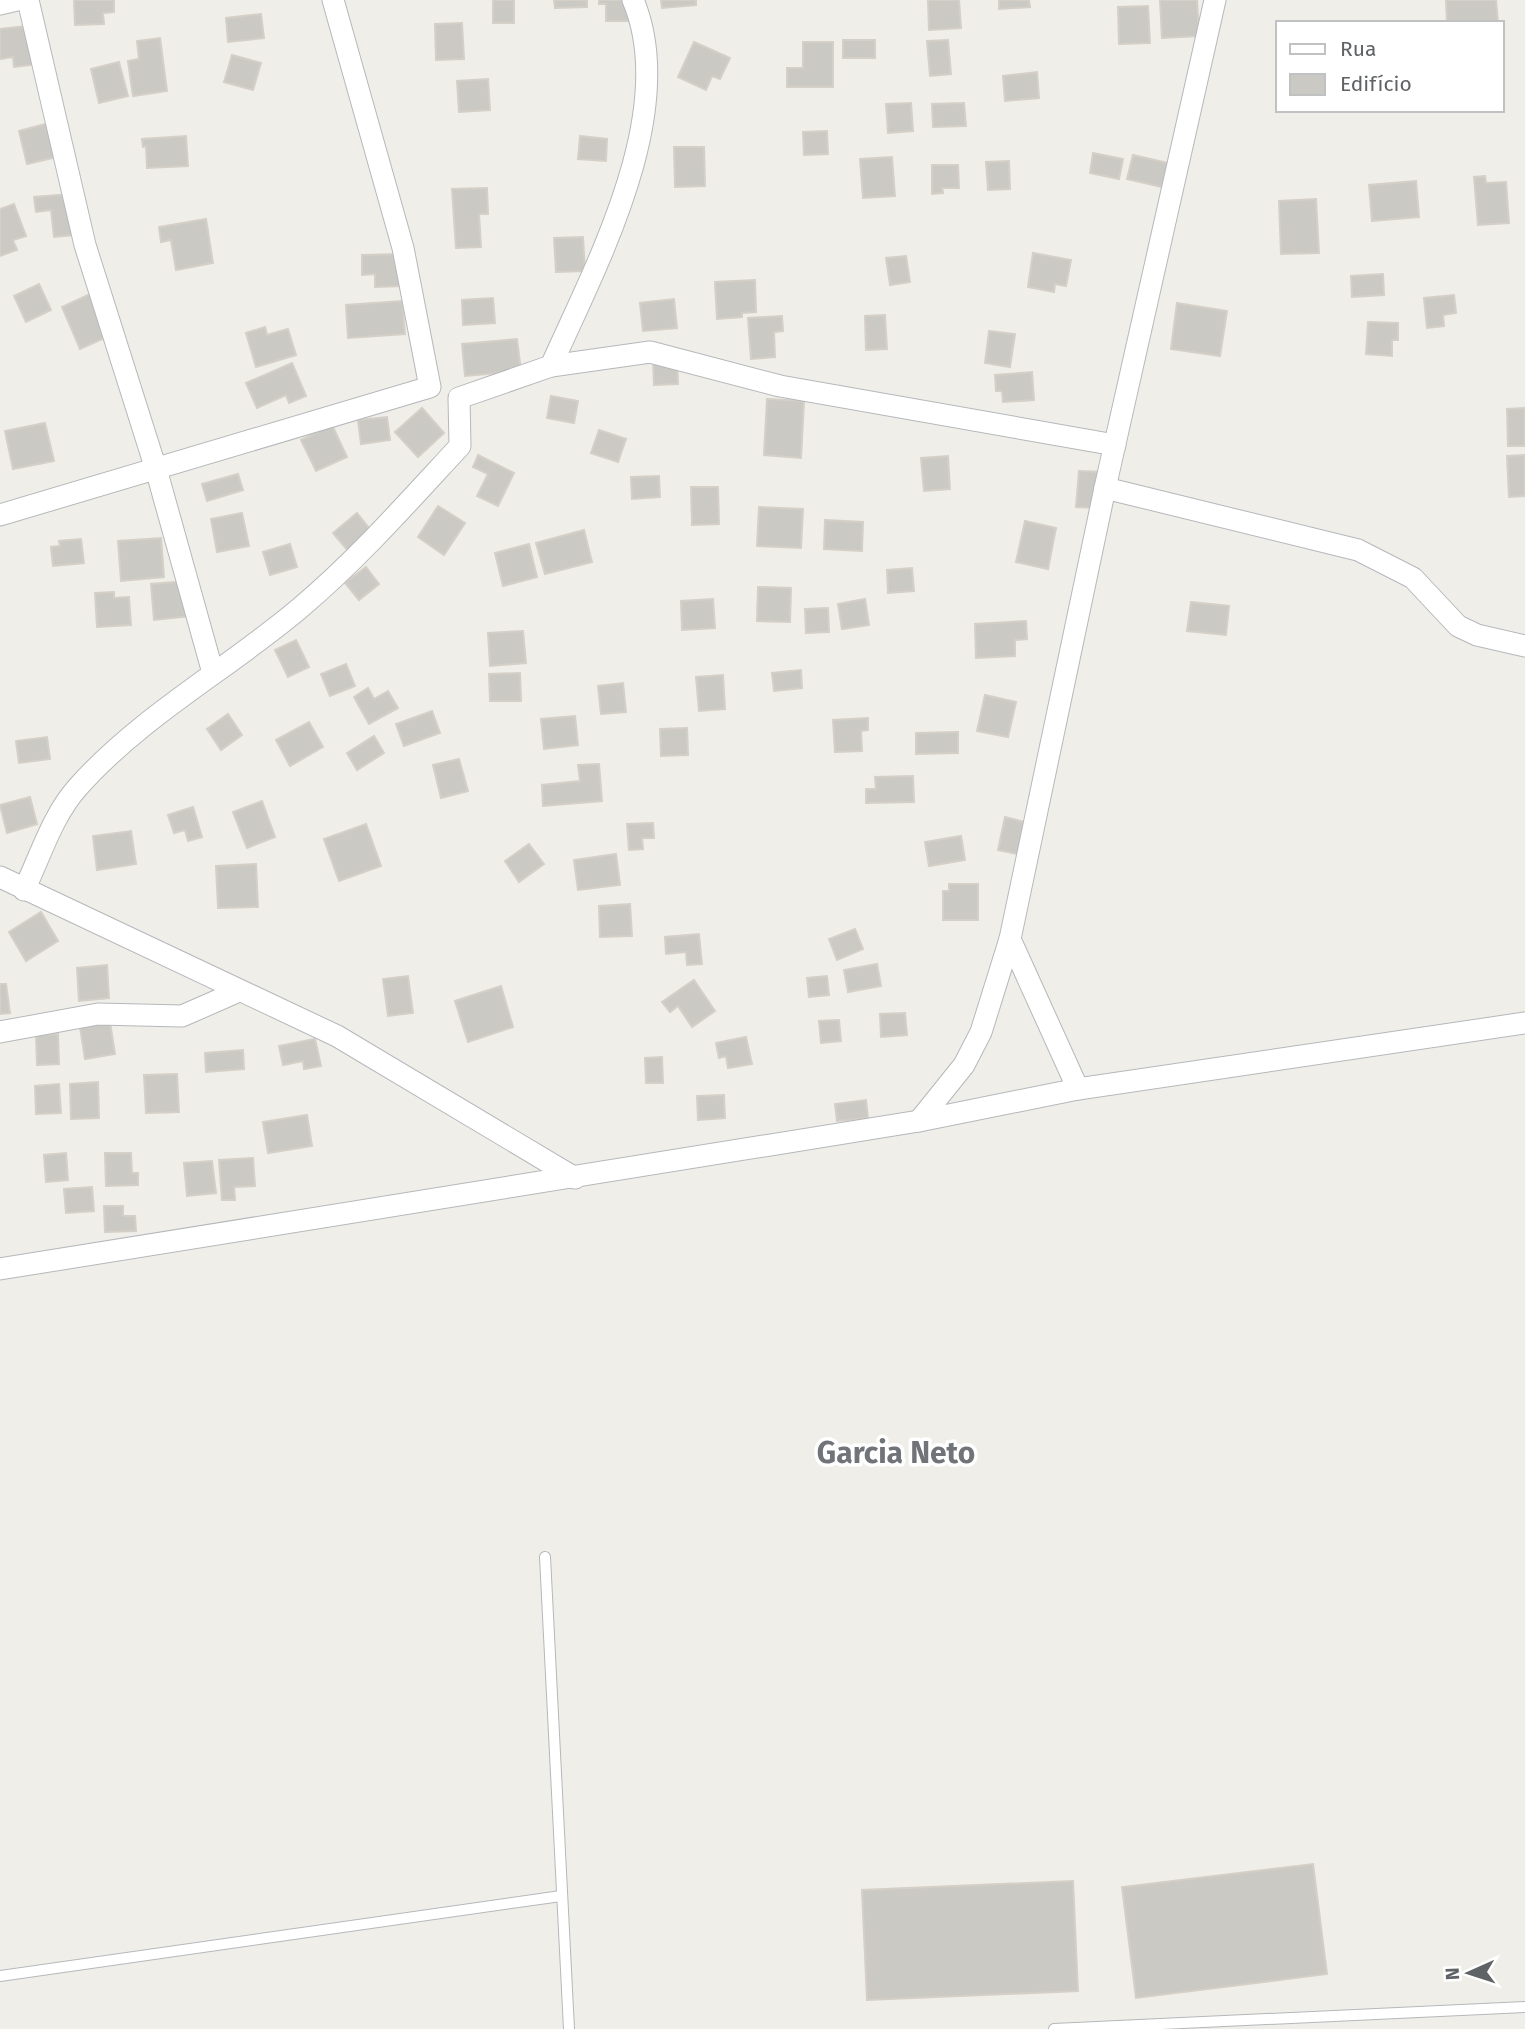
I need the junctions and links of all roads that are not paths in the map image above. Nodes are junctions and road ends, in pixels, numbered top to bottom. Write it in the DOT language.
graph roads {
  1 [pos="16,0"];
  2 [pos="28,0"];
  3 [pos="333,0"];
  4 [pos="633,0"];
  5 [pos="1215,0"];
  6 [pos="0,4"];
  7 [pos="551,366"];
  8 [pos="430,387"];
  9 [pos="459,398"];
  10 [pos="1115,445"];
  11 [pos="156,470"];
  12 [pos="1105,488"];
  13 [pos="0,515"];
  14 [pos="1525,646"];
  15 [pos="213,673"];
  16 [pos="0,877"];
  17 [pos="24,890"];
  18 [pos="1010,939"];
  19 [pos="239,991"];
  20 [pos="1525,1023"];
  21 [pos="0,1032"];
  22 [pos="1079,1088"];
  23 [pos="919,1122"];
  24 [pos="575,1178"];
  25 [pos="0,1269"];
  26 [pos="545,1558"];
  27 [pos="561,1896"];
  28 [pos="0,1976"];
  29 [pos="1525,2007"];
  30 [pos="569,2029"];
  31 [pos="1054,2029"];
  1 -- 6 [label="street"];
  2 -- 11 [label="street"];
  3 -- 8 [label="street"];
  4 -- 7 [label="street"];
  5 -- 10 [label="street"];
  7 -- 9 [label="street"];
  7 -- 10 [label="street"];
  8 -- 9 [label="street"];
  8 -- 11 [label="street"];
  9 -- 15 [label="street"];
  10 -- 12 [label="street"];
  11 -- 13 [label="street"];
  11 -- 15 [label="street"];
  12 -- 14 [label="street"];
  12 -- 18 [label="street"];
  15 -- 17 [label="street"];
  16 -- 17 [label="street"];
  17 -- 19 [label="street"];
  18 -- 22 [label="street"];
  18 -- 23 [label="street"];
  19 -- 21 [label="street"];
  19 -- 24 [label="street"];
  20 -- 22 [label="street"];
  22 -- 23 [label="street"];
  23 -- 24 [label="street"];
  24 -- 25 [label="street"];
  26 -- 27 [label="lane"];
  27 -- 28 [label="lane"];
  27 -- 30 [label="lane"];
  29 -- 31 [label="lane"];
}
